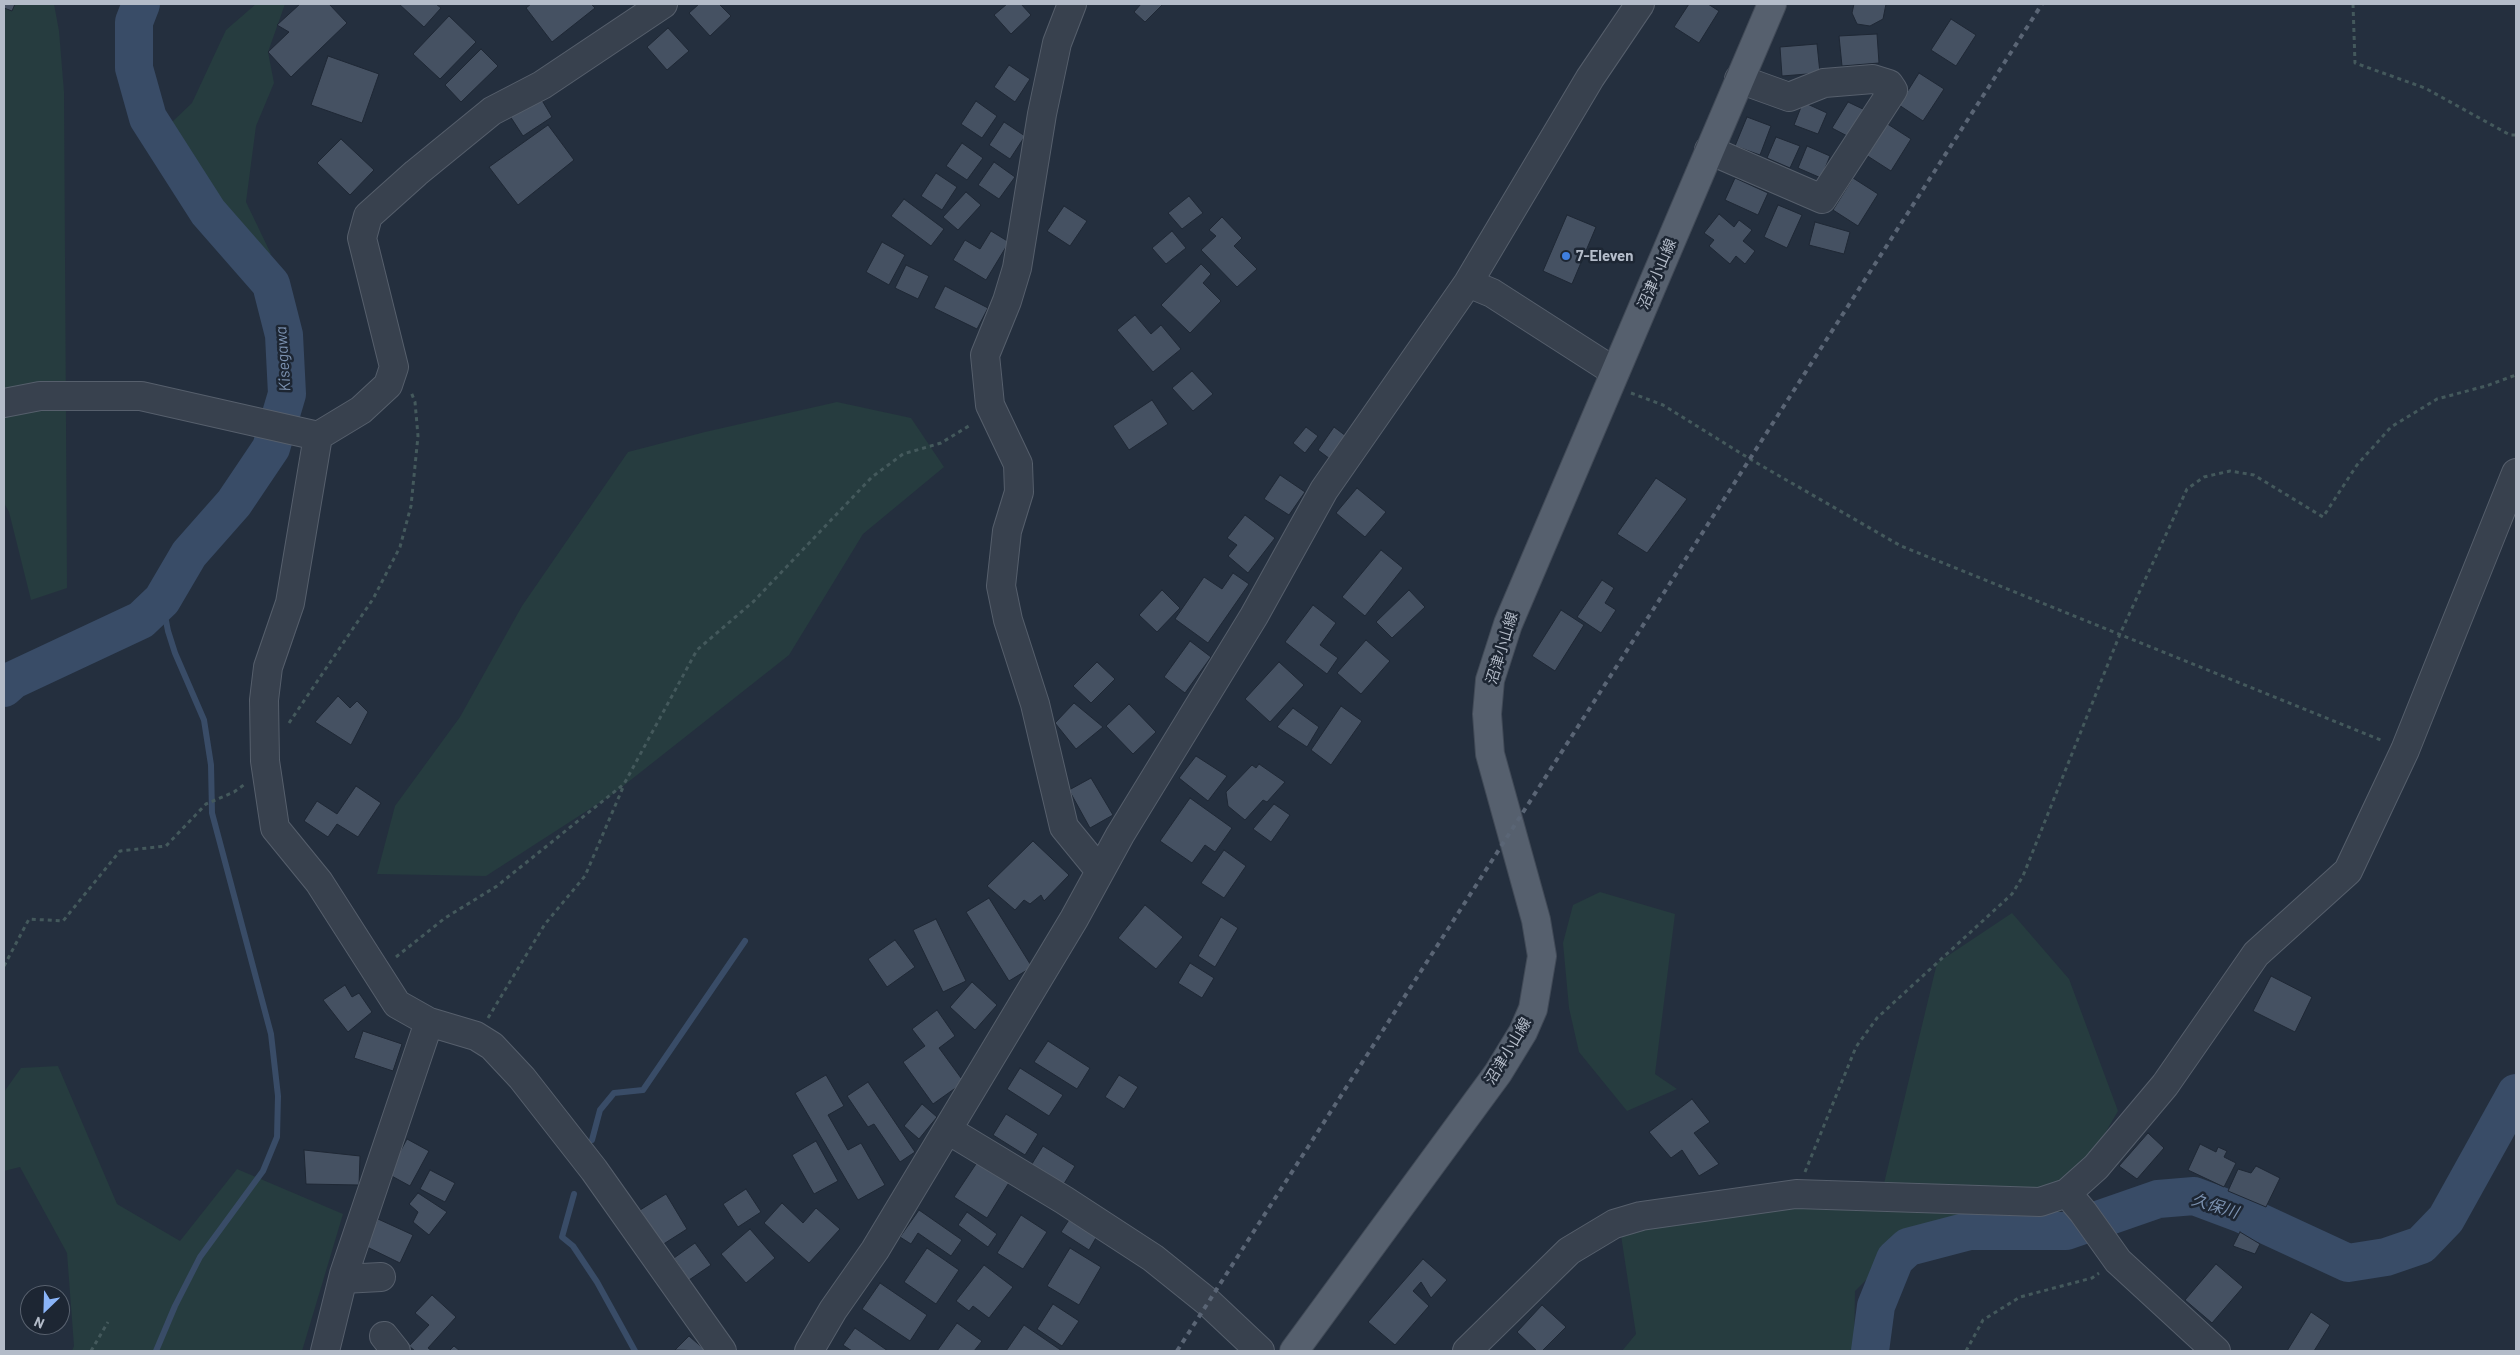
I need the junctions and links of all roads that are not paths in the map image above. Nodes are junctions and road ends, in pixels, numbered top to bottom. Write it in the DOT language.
graph roads {
  1 [pos="663,4"];
  2 [pos="1072,4"];
  3 [pos="1640,4"];
  4 [pos="1772,4"];
  5 [pos="1739,79"];
  6 [pos="1709,150"];
  7 [pos="1468,283"];
  8 [pos="1612,380"];
  9 [pos="4,403"];
  10 [pos="312,434"];
  11 [pos="2516,473"];
  12 [pos="1100,871"];
  13 [pos="429,1022"];
  14 [pos="948,1130"];
  15 [pos="2068,1195"];
  16 [pos="381,1277"];
  17 [pos="343,1279"];
  18 [pos="325,1351"];
  19 [pos="722,1351"];
  20 [pos="809,1351"];
  21 [pos="1260,1351"];
  22 [pos="1294,1351"];
  23 [pos="1467,1351"];
  24 [pos="2216,1351"];
  1 -- 10 [label="street"];
  2 -- 12 [label="street"];
  3 -- 7 [label="street"];
  4 -- 5 [label="main road, 沼津小山線"];
  5 -- 6 [label="main road, 沼津小山線"];
  5 -- 6 [label="street"];
  6 -- 8 [label="main road, 沼津小山線"];
  7 -- 8 [label="street"];
  7 -- 12 [label="street"];
  8 -- 22 [label="main road, 沼津小山線"];
  9 -- 10 [label="street"];
  10 -- 13 [label="street"];
  11 -- 15 [label="street"];
  12 -- 14 [label="street"];
  13 -- 17 [label="street"];
  13 -- 19 [label="street"];
  14 -- 20 [label="street"];
  14 -- 21 [label="street"];
  15 -- 23 [label="street"];
  15 -- 24 [label="street"];
  16 -- 17 [label="street"];
  17 -- 18 [label="street"];
}
